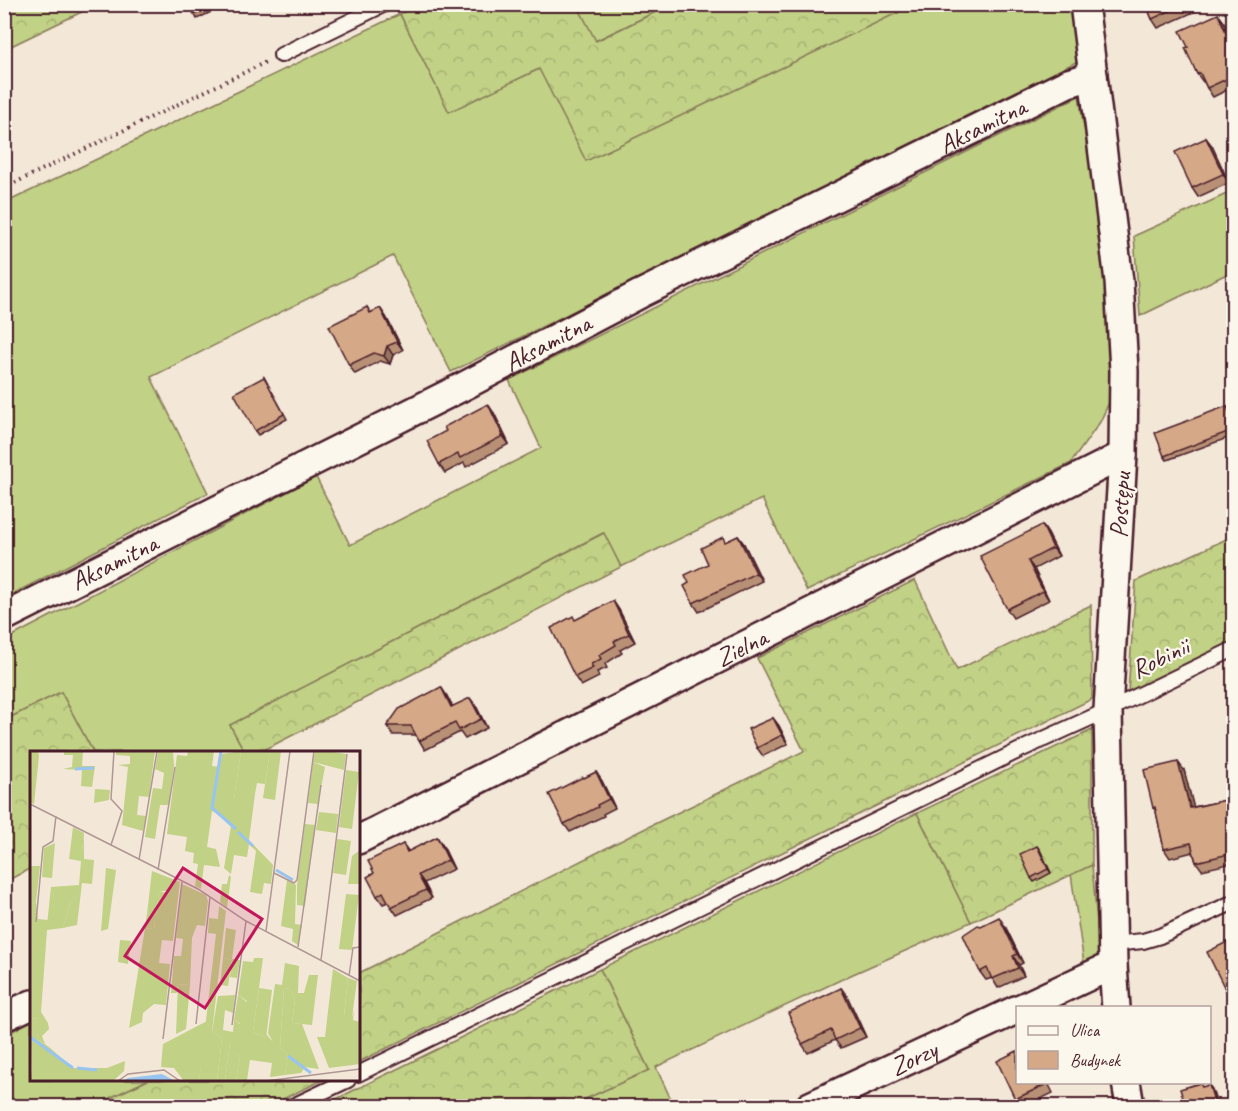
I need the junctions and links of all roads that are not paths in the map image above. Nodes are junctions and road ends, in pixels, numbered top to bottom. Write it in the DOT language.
graph roads {
  1 [pos="385,4"];
  2 [pos="1084,4"];
  3 [pos="281,55"];
  4 [pos="1093,76"];
  5 [pos="1123,455"];
  6 [pos="4,617"];
  7 [pos="1233,649"];
  8 [pos="1108,710"];
  9 [pos="360,839"];
  10 [pos="1233,902"];
  11 [pos="1113,954"];
  12 [pos="30,1005"];
  13 [pos="1022,1006"];
  14 [pos="1116,1006"];
  15 [pos="1016,1009"];
  16 [pos="4,1017"];
  17 [pos="360,1073"];
  18 [pos="346,1081"];
  19 [pos="1126,1084"];
  20 [pos="293,1107"];
  21 [pos="810,1107"];
  22 [pos="1130,1107"];
  1 -- 3 [label="lane"];
  2 -- 4 [label="street, Postępu"];
  4 -- 5 [label="street, Postępu"];
  4 -- 6 [label="street, Aksamitna"];
  5 -- 8 [label="street, Postępu"];
  5 -- 9 [label="street, Zielna"];
  7 -- 8 [label="lane, Robinii"];
  8 -- 11 [label="street, Postępu"];
  8 -- 17 [label="lane, Robinii"];
  10 -- 11 [label="lane"];
  11 -- 13 [label="street, Zorzy"];
  11 -- 14 [label="street, Postępu"];
  12 -- 16 [label="street"];
  15 -- 21 [label="street, Zorzy"];
  18 -- 20 [label="lane"];
  19 -- 22 [label="street"];
}
